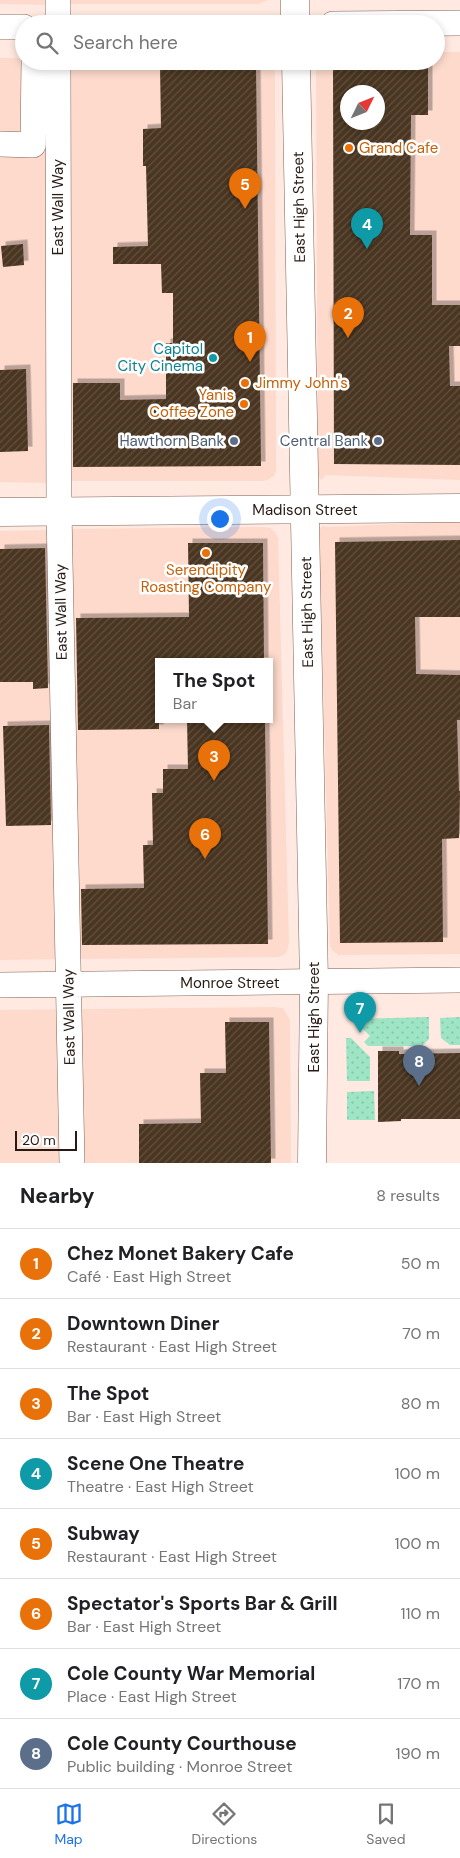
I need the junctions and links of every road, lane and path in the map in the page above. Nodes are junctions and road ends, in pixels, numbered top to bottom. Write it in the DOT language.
graph roads {
  1 [pos="58,0"];
  2 [pos="295,0"];
  3 [pos="58,15"];
  4 [pos="295,15"];
  5 [pos="445,23"];
  6 [pos="460,23"];
  7 [pos="0,27"];
  8 [pos="15,27"];
  9 [pos="34,70"];
  10 [pos="58,70"];
  11 [pos="296,70"];
  12 [pos="0,144"];
  13 [pos="460,508"];
  14 [pos="305,510"];
  15 [pos="59,511"];
  16 [pos="0,512"];
  17 [pos="460,980"];
  18 [pos="314,982"];
  19 [pos="68,984"];
  20 [pos="0,985"];
  21 [pos="72,1163"];
  22 [pos="312,1163"];
  1 -- 3 [label="street"];
  2 -- 4 [label="main road"];
  5 -- 6 [label="street"];
  7 -- 8 [label="street"];
  9 -- 12 [label="street"];
  10 -- 15 [label="street, East Wall Way"];
  11 -- 14 [label="main road, East High Street"];
  13 -- 14 [label="main road, Madison Street"];
  14 -- 15 [label="main road, Madison Street"];
  14 -- 18 [label="main road, East High Street"];
  15 -- 16 [label="main road, Madison Street"];
  15 -- 19 [label="street, East Wall Way"];
  17 -- 18 [label="street, Monroe Street"];
  18 -- 19 [label="street, Monroe Street"];
  18 -- 22 [label="main road, East High Street"];
  19 -- 20 [label="street, Monroe Street"];
  19 -- 21 [label="street, East Wall Way"];
}
